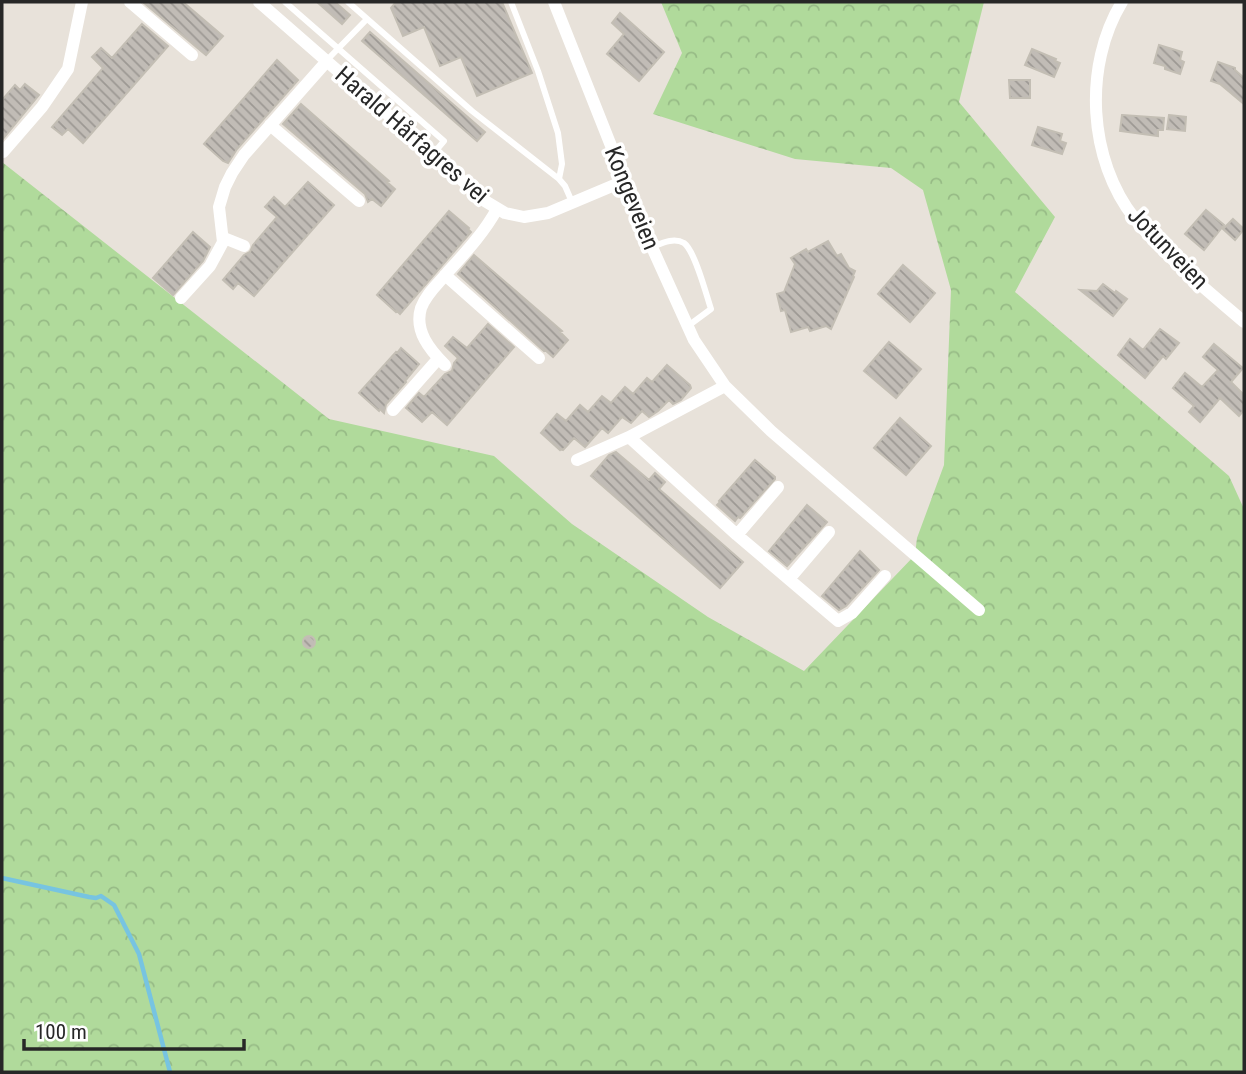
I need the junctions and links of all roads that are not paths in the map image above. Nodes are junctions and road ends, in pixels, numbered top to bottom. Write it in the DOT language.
graph roads {
  1 [pos="82,2"];
  2 [pos="130,2"];
  3 [pos="259,2"];
  4 [pos="285,2"];
  5 [pos="348,2"];
  6 [pos="511,2"];
  7 [pos="554,2"];
  8 [pos="1122,2"];
  9 [pos="367,19"];
  10 [pos="339,49"];
  11 [pos="192,55"];
  12 [pos="327,61"];
  13 [pos="270,125"];
  14 [pos="3,152"];
  15 [pos="433,154"];
  16 [pos="559,179"];
  17 [pos="624,181"];
  18 [pos="359,201"];
  19 [pos="572,203"];
  20 [pos="497,209"];
  21 [pos="223,237"];
  22 [pos="244,246"];
  23 [pos="652,247"];
  24 [pos="445,275"];
  25 [pos="181,298"];
  26 [pos="1244,322"];
  27 [pos="688,326"];
  28 [pos="539,358"];
  29 [pos="725,386"];
  30 [pos="393,411"];
  31 [pos="629,437"];
  32 [pos="577,460"];
  33 [pos="778,487"];
  34 [pos="829,532"];
  35 [pos="737,535"];
  36 [pos="885,576"];
  37 [pos="789,579"];
  38 [pos="979,610"];
  1 -- 14 [label="street"];
  2 -- 11 [label="street"];
  3 -- 12 [label="street, Harald Hårfagres vei"];
  4 -- 10 [label="lane"];
  5 -- 9 [label="lane"];
  6 -- 16 [label="lane"];
  7 -- 17 [label="street, Kongeveien"];
  8 -- 26 [label="street, Jotunveien"];
  9 -- 10 [label="lane"];
  9 -- 16 [label="lane"];
  10 -- 12 [label="lane"];
  10 -- 15 [label="lane"];
  12 -- 13 [label="street, Harald Hårfagres vei"];
  12 -- 15 [label="street, Harald Hårfagres vei"];
  13 -- 18 [label="street"];
  13 -- 21 [label="street, Harald Hårfagres vei"];
  15 -- 20 [label="street, Harald Hårfagres vei"];
  16 -- 19 [label="lane"];
  17 -- 19 [label="street, Harald Hårfagres vei"];
  17 -- 23 [label="street, Kongeveien"];
  19 -- 20 [label="street, Harald Hårfagres vei"];
  20 -- 24 [label="street, Harald Hårfagres vei"];
  21 -- 22 [label="street"];
  21 -- 25 [label="street"];
  23 -- 27 [label="street, Kongeveien"];
  23 -- 27 [label="lane"];
  24 -- 28 [label="street"];
  24 -- 30 [label="street, Harald Hårfagres vei"];
  27 -- 29 [label="street, Kongeveien"];
  29 -- 31 [label="street"];
  29 -- 38 [label="street, Kongeveien"];
  31 -- 32 [label="street"];
  31 -- 35 [label="street"];
  33 -- 35 [label="street"];
  34 -- 37 [label="street"];
  35 -- 37 [label="street"];
  36 -- 37 [label="street"];
}
